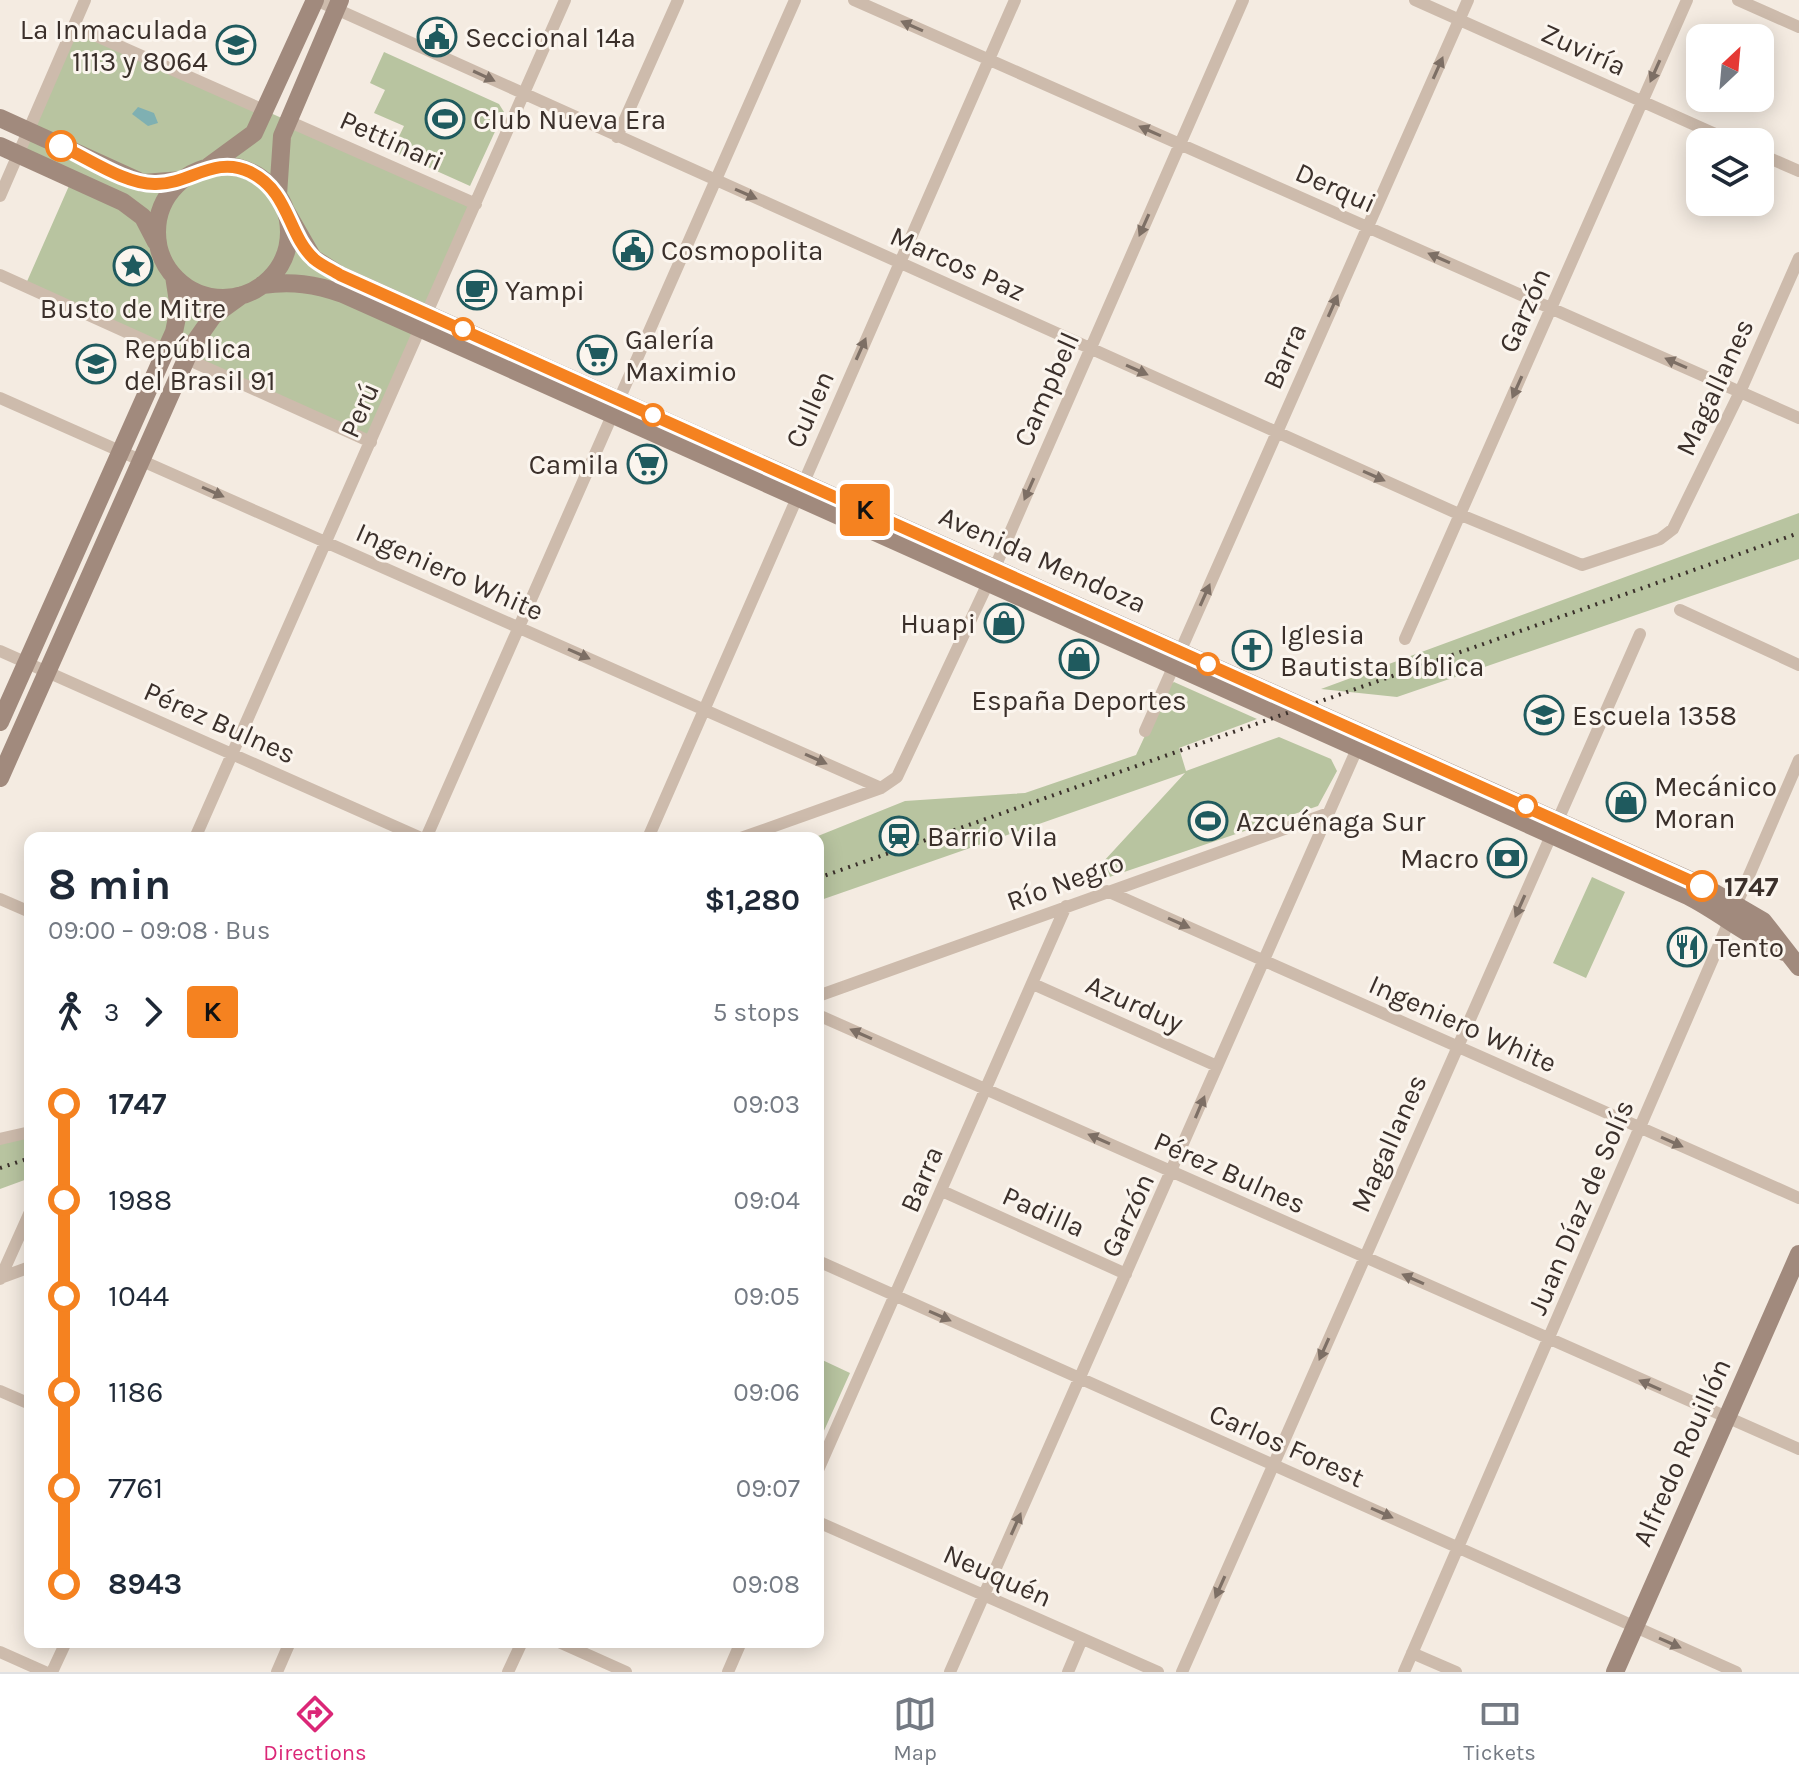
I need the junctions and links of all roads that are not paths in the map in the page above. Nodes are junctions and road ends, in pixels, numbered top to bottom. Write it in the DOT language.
graph roads {
  1 [pos="85,0"];
  2 [pos="316,0"];
  3 [pos="565,0"];
  4 [pos="678,0"];
  5 [pos="795,0"];
  6 [pos="854,0"];
  7 [pos="1015,0"];
  8 [pos="1243,0"];
  9 [pos="1415,0"];
  10 [pos="1468,0"];
  11 [pos="1687,0"];
  12 [pos="1738,0"];
  13 [pos="338,4"];
  14 [pos="1459,20"];
  15 [pos="74,26"];
  16 [pos="1799,27"];
  17 [pos="989,60"];
  18 [pos="524,95"];
  19 [pos="1642,101"];
  20 [pos="266,111"];
  21 [pos="0,118"];
  22 [pos="288,121"];
  23 [pos="1702,128"];
  24 [pos="28,131"];
  25 [pos="617,137"];
  26 [pos="1180,144"];
  27 [pos="0,146"];
  28 [pos="18,154"];
  29 [pos="1774,160"];
  30 [pos="207,168"];
  31 [pos="1799,171"];
  32 [pos="182,180"];
  33 [pos="715,180"];
  34 [pos="0,196"];
  35 [pos="282,203"];
  36 [pos="476,204"];
  37 [pos="1368,227"];
  38 [pos="159,248"];
  39 [pos="1799,258"];
  40 [pos="899,263"];
  41 [pos="0,275"];
  42 [pos="174,276"];
  43 [pos="262,285"];
  44 [pos="242,295"];
  45 [pos="1551,308"];
  46 [pos="424,321"];
  47 [pos="1090,349"];
  48 [pos="166,350"];
  49 [pos="187,359"];
  50 [pos="1740,392"];
  51 [pos="0,398"];
  52 [pos="616,408"];
  53 [pos="1799,418"];
  54 [pos="1276,432"];
  55 [pos="371,442"];
  56 [pos="121,451"];
  57 [pos="142,460"];
  58 [pos="800,490"];
  59 [pos="1461,515"];
  60 [pos="326,542"];
  61 [pos="1582,565"];
  62 [pos="991,576"];
  63 [pos="1680,610"];
  64 [pos="519,627"];
  65 [pos="1640,634"];
  66 [pos="1405,639"];
  67 [pos="0,651"];
  68 [pos="1177,659"];
  69 [pos="27,662"];
  70 [pos="1799,665"];
  71 [pos="47,672"];
  72 [pos="706,710"];
  73 [pos="0,722"];
  74 [pos="1145,731"];
  75 [pos="1361,741"];
  76 [pos="232,754"];
  77 [pos="1799,760"];
  78 [pos="0,778"];
  79 [pos="881,788"];
  80 [pos="1329,813"];
  81 [pos="1554,828"];
  82 [pos="198,832"];
  83 [pos="410,832"];
  84 [pos="427,832"];
  85 [pos="651,832"];
  86 [pos="758,832"];
  87 [pos="1107,891"];
  88 [pos="0,899"];
  89 [pos="1066,906"];
  90 [pos="24,909"];
  91 [pos="1732,911"];
  92 [pos="1264,960"];
  93 [pos="1799,967"];
  94 [pos="1033,984"];
  95 [pos="824,994"];
  96 [pos="824,1018"];
  97 [pos="1458,1047"];
  98 [pos="1217,1066"];
  99 [pos="985,1089"];
  100 [pos="1640,1128"];
  101 [pos="24,1133"];
  102 [pos="0,1139"];
  103 [pos="1173,1172"];
  104 [pos="942,1191"];
  105 [pos="1799,1198"];
  106 [pos="24,1225"];
  107 [pos="1799,1254"];
  108 [pos="1364,1257"];
  109 [pos="824,1264"];
  110 [pos="24,1269"];
  111 [pos="1126,1274"];
  112 [pos="0,1278"];
  113 [pos="896,1296"];
  114 [pos="1550,1340"];
  115 [pos="1080,1378"];
  116 [pos="0,1391"];
  117 [pos="24,1401"];
  118 [pos="1726,1418"];
  119 [pos="1799,1449"];
  120 [pos="824,1457"];
  121 [pos="1274,1465"];
  122 [pos="824,1525"];
  123 [pos="1458,1548"];
  124 [pos="984,1595"];
  125 [pos="1635,1627"];
  126 [pos="1082,1639"];
  127 [pos="63,1648"];
  128 [pos="287,1648"];
  129 [pos="519,1648"];
  130 [pos="572,1648"];
  131 [pos="738,1648"];
  132 [pos="0,1652"];
  133 [pos="1412,1653"];
  134 [pos="45,1672"];
  135 [pos="52,1672"];
  136 [pos="277,1672"];
  137 [pos="508,1672"];
  138 [pos="626,1672"];
  139 [pos="728,1672"];
  140 [pos="950,1672"];
  141 [pos="1068,1672"];
  142 [pos="1158,1672"];
  143 [pos="1182,1672"];
  144 [pos="1404,1672"];
  145 [pos="1456,1672"];
  146 [pos="1615,1672"];
  147 [pos="1736,1672"];
  1 -- 15 [label="street"];
  2 -- 13 [label="street, Marcos Paz"];
  2 -- 20 [label="main road"];
  3 -- 18 [label="street, Perú"];
  4 -- 25 [label="street"];
  5 -- 33 [label="street"];
  17 -- 6 [label="street, Derqui, one-way"];
  7 -- 17 [label="street, Cullen"];
  8 -- 26 [label="street, Campbell"];
  9 -- 14 [label="street, Zuviría"];
  10 -- 14 [label="street, Barra"];
  11 -- 19 [label="street, Garzón, one-way"];
  12 -- 16 [label="street"];
  13 -- 18 [label="street, Marcos Paz, one-way"];
  13 -- 22 [label="main road"];
  14 -- 19 [label="street, Zuviría"];
  37 -- 14 [label="street, Barra, one-way"];
  15 -- 20 [label="street"];
  15 -- 24 [label="street"];
  26 -- 17 [label="street, Derqui, one-way"];
  17 -- 40 [label="street, Cullen"];
  18 -- 25 [label="street, Marcos Paz"];
  18 -- 36 [label="street, Perú"];
  19 -- 23 [label="street, Zuviría"];
  19 -- 45 [label="street, Garzón"];
  20 -- 30 [label="main road"];
  21 -- 24 [label="main road"];
  22 -- 35 [label="main road"];
  22 -- 36 [label="street, Pettinari"];
  24 -- 28 [label="street"];
  24 -- 32 [label="main road"];
  25 -- 33 [label="street, Marcos Paz"];
  26 -- 37 [label="street, Derqui"];
  26 -- 47 [label="street, Campbell, one-way"];
  27 -- 28 [label="main road"];
  28 -- 34 [label="street"];
  28 -- 38 [label="main road"];
  29 -- 31 [label="street"];
  30 -- 32 [label="main road"];
  30 -- 35 [label="main road"];
  32 -- 38 [label="main road"];
  33 -- 40 [label="street, Marcos Paz, one-way"];
  33 -- 52 [label="street"];
  35 -- 43 [label="main road"];
  35 -- 46 [label="main road, Avenida Mendoza"];
  36 -- 46 [label="street, Perú"];
  45 -- 37 [label="street, Derqui, one-way"];
  54 -- 37 [label="street, Barra, one-way"];
  38 -- 42 [label="main road"];
  39 -- 50 [label="street, Magallanes"];
  40 -- 47 [label="street, Marcos Paz"];
  58 -- 40 [label="street, Cullen, one-way"];
  41 -- 48 [label="street"];
  42 -- 44 [label="main road"];
  42 -- 48 [label="main road"];
  43 -- 44 [label="main road"];
  43 -- 46 [label="main road, Avenida Mendoza"];
  44 -- 49 [label="main road"];
  50 -- 45 [label="street, Derqui, one-way"];
  45 -- 59 [label="street, Garzón, one-way"];
  46 -- 52 [label="main road, Avenida Mendoza"];
  46 -- 55 [label="street, Perú"];
  47 -- 54 [label="street, Marcos Paz, one-way"];
  47 -- 62 [label="street, Campbell, one-way"];
  48 -- 56 [label="main road"];
  49 -- 55 [label="street"];
  49 -- 57 [label="main road"];
  50 -- 53 [label="street, Derqui"];
  50 -- 61 [label="street, Magallanes"];
  51 -- 56 [label="street, Ingeniero White"];
  52 -- 58 [label="main road, Avenida Mendoza"];
  52 -- 64 [label="street"];
  54 -- 59 [label="street, Marcos Paz, one-way"];
  68 -- 54 [label="street, Barra, one-way"];
  55 -- 60 [label="street, Perú"];
  56 -- 57 [label="street, Ingeniero White"];
  56 -- 69 [label="main road"];
  57 -- 60 [label="street, Ingeniero White, one-way"];
  57 -- 71 [label="main road"];
  58 -- 62 [label="main road, Avenida Mendoza"];
  58 -- 72 [label="street, Cullen"];
  59 -- 61 [label="street, Marcos Paz"];
  59 -- 66 [label="street, Garzón"];
  60 -- 64 [label="street, Ingeniero White"];
  60 -- 76 [label="street, Perú"];
  62 -- 68 [label="main road, Avenida Mendoza"];
  62 -- 79 [label="street, Campbell"];
  63 -- 70 [label="street"];
  64 -- 72 [label="street, Ingeniero White, one-way"];
  64 -- 84 [label="street"];
  65 -- 81 [label="street, Magallanes"];
  67 -- 69 [label="street, Pérez Bulnes"];
  68 -- 74 [label="street, Barra"];
  68 -- 75 [label="main road, Avenida Mendoza"];
  69 -- 71 [label="street, Pérez Bulnes"];
  69 -- 73 [label="main road"];
  71 -- 76 [label="street, Pérez Bulnes"];
  71 -- 78 [label="main road"];
  72 -- 79 [label="street, Ingeniero White, one-way"];
  72 -- 85 [label="street, Cullen"];
  75 -- 80 [label="street, Garzón"];
  75 -- 81 [label="main road, Avenida Mendoza"];
  76 -- 82 [label="street, Perú"];
  76 -- 83 [label="street, Pérez Bulnes"];
  77 -- 91 [label="street, Juan Díaz de Solís"];
  79 -- 86 [label="street"];
  80 -- 87 [label="street, Río Negro"];
  80 -- 92 [label="street, Garzón"];
  81 -- 91 [label="main road, Avenida Mendoza"];
  81 -- 97 [label="street, Magallanes, one-way"];
  87 -- 89 [label="street, Río Negro"];
  87 -- 92 [label="street, Ingeniero White, one-way"];
  88 -- 90 [label="street"];
  89 -- 94 [label="street, Barra"];
  89 -- 95 [label="street, Río Negro"];
  91 -- 93 [label="main road, Avenida Mendoza"];
  91 -- 100 [label="street, Juan Díaz de Solís"];
  92 -- 97 [label="street, Ingeniero White"];
  92 -- 98 [label="street, Garzón"];
  94 -- 98 [label="street, Azurduy"];
  94 -- 99 [label="street, Barra"];
  99 -- 96 [label="street, Pérez Bulnes, one-way"];
  97 -- 100 [label="street, Ingeniero White"];
  97 -- 108 [label="street, Magallanes"];
  103 -- 98 [label="street, Garzón, one-way"];
  103 -- 99 [label="street, Pérez Bulnes, one-way"];
  99 -- 104 [label="street, Barra"];
  100 -- 105 [label="street, Ingeniero White, one-way"];
  100 -- 114 [label="street, Juan Díaz de Solís"];
  101 -- 102 [label="street"];
  103 -- 108 [label="street, Pérez Bulnes"];
  103 -- 111 [label="street, Garzón"];
  104 -- 111 [label="street, Padilla"];
  104 -- 113 [label="street, Barra"];
  106 -- 112 [label="street"];
  107 -- 118 [label="main road, Alfredo Rouillón"];
  114 -- 108 [label="street, Pérez Bulnes, one-way"];
  108 -- 121 [label="street, Magallanes, one-way"];
  109 -- 113 [label="street, Carlos Forest"];
  110 -- 112 [label="street"];
  111 -- 115 [label="street, Garzón"];
  113 -- 115 [label="street, Carlos Forest, one-way"];
  113 -- 120 [label="street, Barra"];
  118 -- 114 [label="street, Pérez Bulnes, one-way"];
  114 -- 123 [label="street, Juan Díaz de Solís"];
  115 -- 121 [label="street, Carlos Forest"];
  124 -- 115 [label="street, Garzón, one-way"];
  116 -- 117 [label="street"];
  118 -- 119 [label="street, Pérez Bulnes"];
  118 -- 125 [label="main road, Alfredo Rouillón"];
  121 -- 123 [label="street, Carlos Forest, one-way"];
  121 -- 143 [label="street, Magallanes, one-way"];
  122 -- 124 [label="street, Neuquén"];
  123 -- 125 [label="street, Carlos Forest"];
  123 -- 133 [label="street, Juan Díaz de Solís"];
  124 -- 126 [label="street, Neuquén"];
  124 -- 140 [label="street, Garzón"];
  125 -- 146 [label="main road, Alfredo Rouillón"];
  125 -- 147 [label="street, Carlos Forest, one-way"];
  126 -- 141 [label="street"];
  126 -- 142 [label="street, Neuquén"];
  127 -- 135 [label="street"];
  128 -- 136 [label="street"];
  129 -- 137 [label="street"];
  130 -- 138 [label="street"];
  131 -- 139 [label="street"];
  132 -- 134 [label="street"];
  133 -- 144 [label="street, Juan Díaz de Solís"];
  133 -- 145 [label="street"];
}
